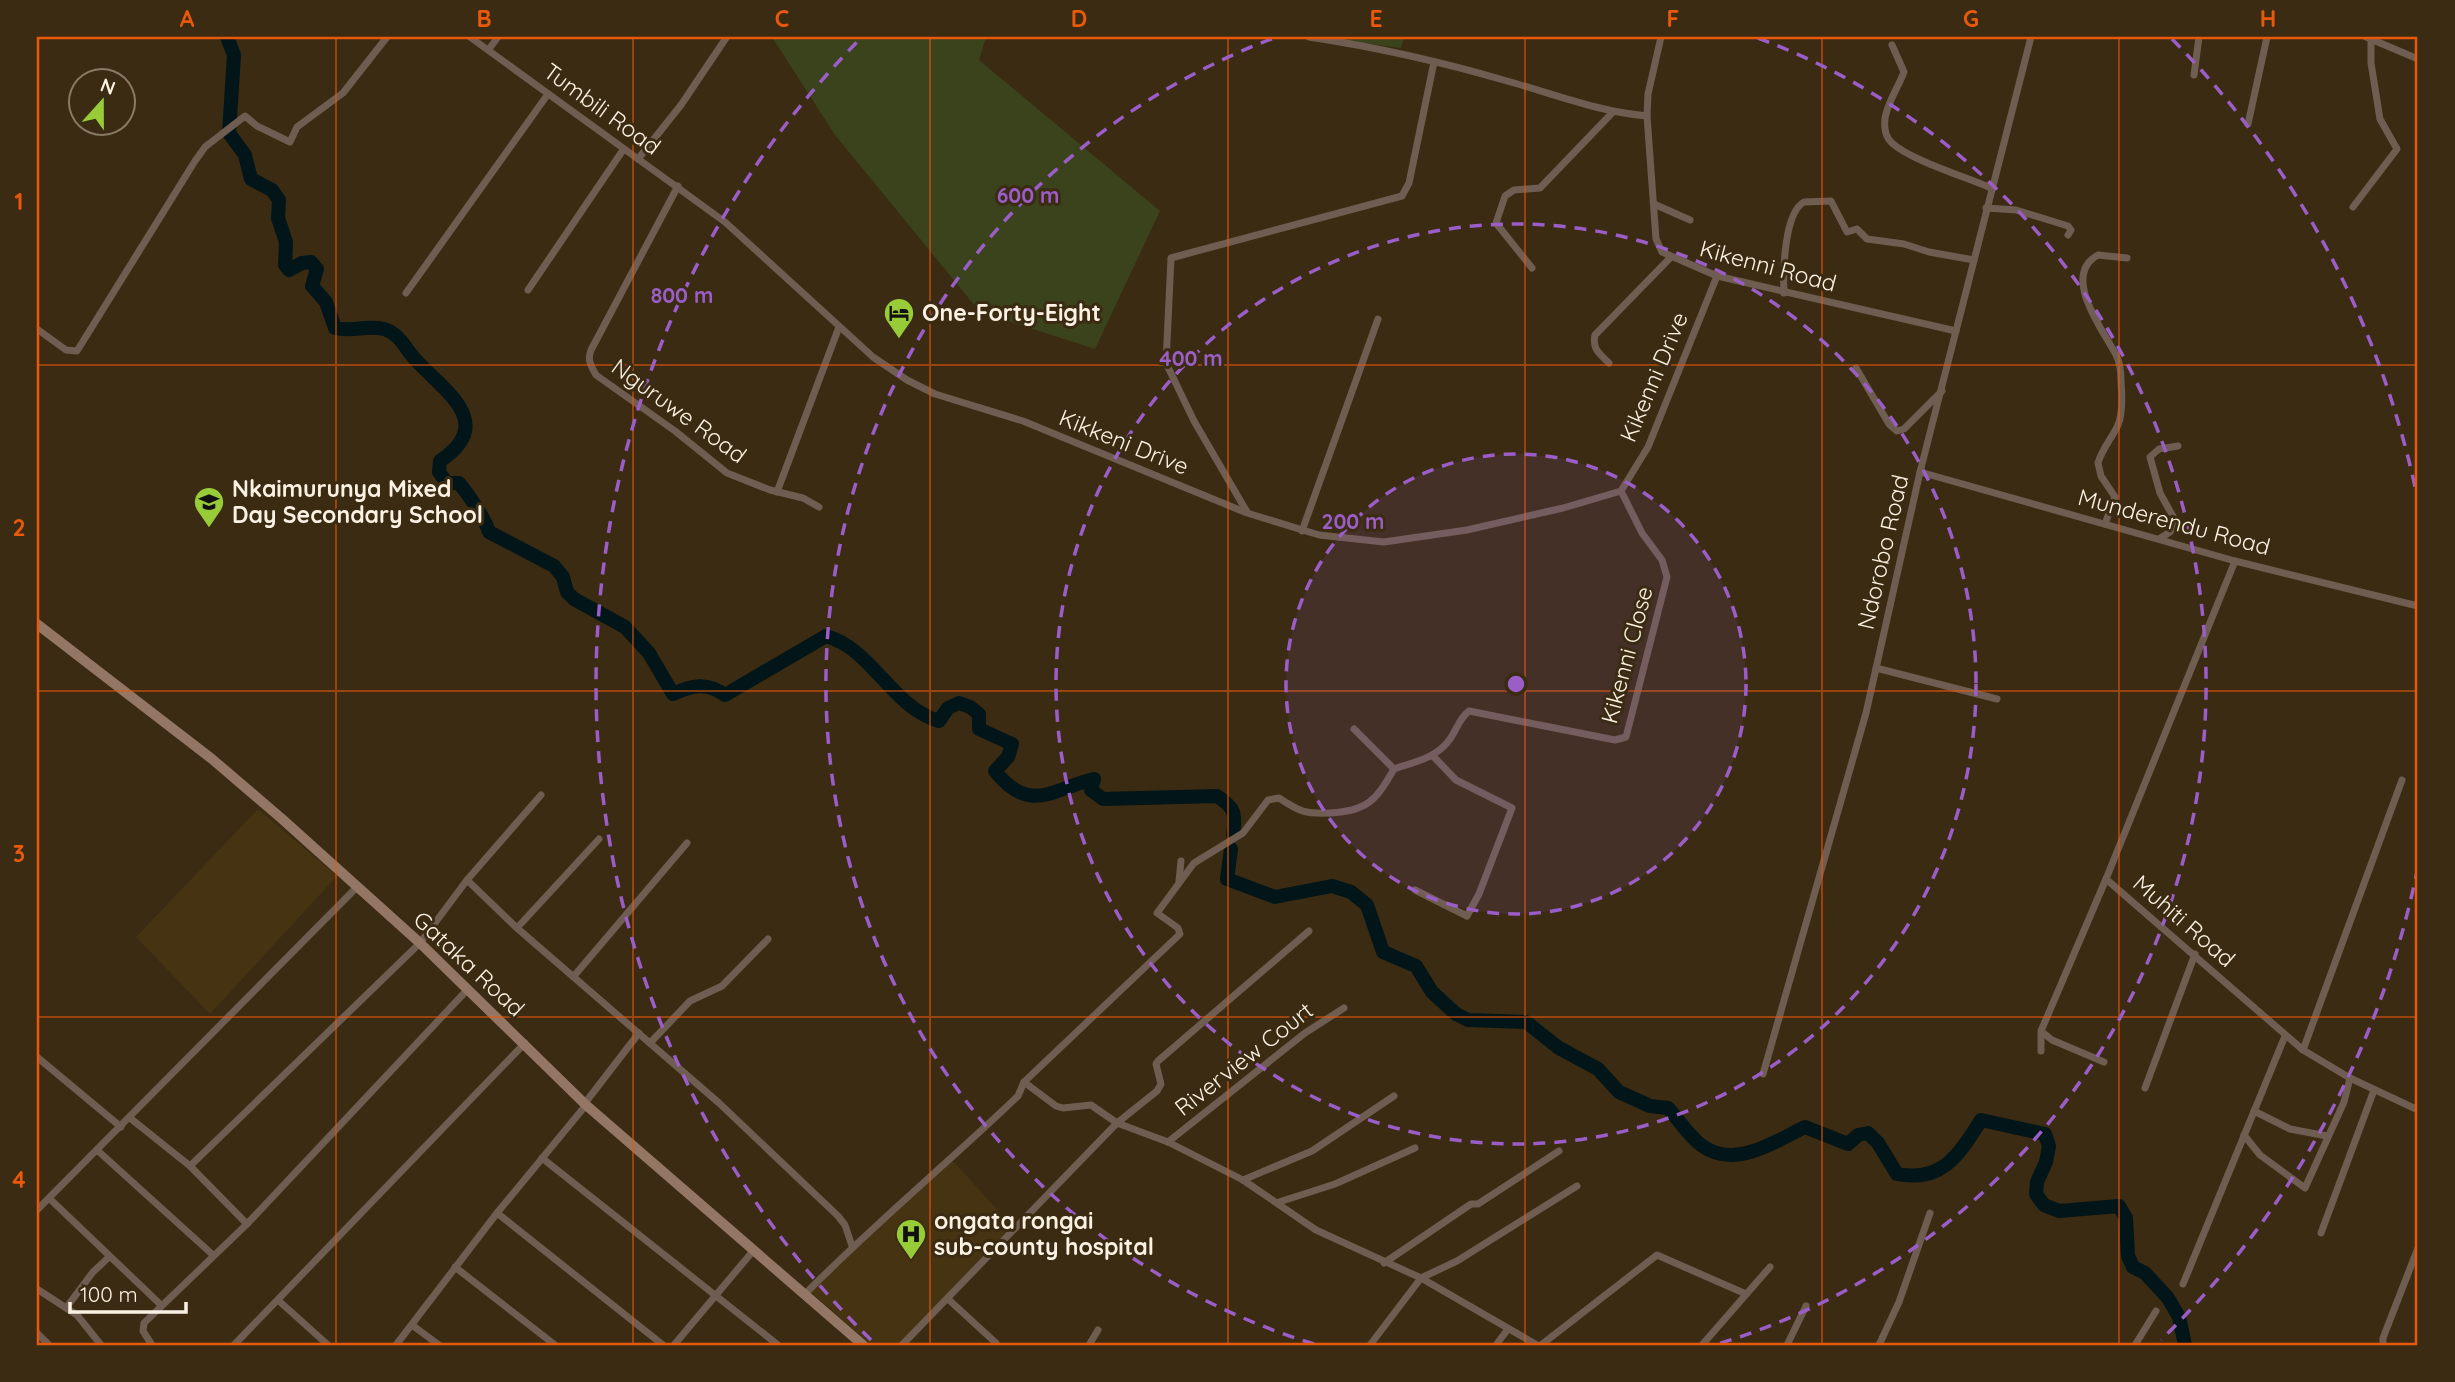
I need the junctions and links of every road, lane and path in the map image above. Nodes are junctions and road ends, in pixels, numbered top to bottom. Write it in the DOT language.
graph roads {
  1 [pos="387,37"];
  2 [pos="470,37"];
  3 [pos="498,37"];
  4 [pos="1309,37"];
  5 [pos="1661,37"];
  6 [pos="2031,37"];
  7 [pos="2199,37"];
  8 [pos="2267,37"];
  9 [pos="726,38"];
  10 [pos="2369,38"];
  11 [pos="1892,45"];
  12 [pos="489,49"];
  13 [pos="2418,59"];
  14 [pos="1434,62"];
  15 [pos="2194,75"];
  16 [pos="548,93"];
  17 [pos="1613,112"];
  18 [pos="1647,116"];
  19 [pos="2248,124"];
  20 [pos="623,150"];
  21 [pos="638,159"];
  22 [pos="678,186"];
  23 [pos="1992,188"];
  24 [pos="1654,204"];
  25 [pos="1986,208"];
  26 [pos="2353,208"];
  27 [pos="1690,220"];
  28 [pos="2068,235"];
  29 [pos="1670,258"];
  30 [pos="2127,258"];
  31 [pos="1974,260"];
  32 [pos="1532,268"];
  33 [pos="1717,276"];
  34 [pos="528,290"];
  35 [pos="406,293"];
  36 [pos="1784,293"];
  37 [pos="1378,319"];
  38 [pos="839,327"];
  39 [pos="37,329"];
  40 [pos="1956,331"];
  41 [pos="1609,363"];
  42 [pos="1856,368"];
  43 [pos="1942,390"];
  44 [pos="2178,446"];
  45 [pos="1920,472"];
  46 [pos="1621,491"];
  47 [pos="777,492"];
  48 [pos="820,507"];
  49 [pos="1247,513"];
  50 [pos="2105,524"];
  51 [pos="1301,531"];
  52 [pos="2159,539"];
  53 [pos="2235,561"];
  54 [pos="2418,606"];
  55 [pos="37,624"];
  56 [pos="1876,668"];
  57 [pos="1997,699"];
  58 [pos="1354,729"];
  59 [pos="1433,756"];
  60 [pos="1394,769"];
  61 [pos="2402,779"];
  62 [pos="541,795"];
  63 [pos="599,839"];
  64 [pos="687,843"];
  65 [pos="1181,861"];
  66 [pos="2106,879"];
  67 [pos="467,880"];
  68 [pos="1179,882"];
  69 [pos="357,887"];
  70 [pos="1415,890"];
  71 [pos="517,928"];
  72 [pos="1309,931"];
  73 [pos="768,939"];
  74 [pos="420,943"];
  75 [pos="2195,954"];
  76 [pos="573,976"];
  77 [pos="468,989"];
  78 [pos="1344,1008"];
  79 [pos="2042,1031"];
  80 [pos="639,1033"];
  81 [pos="2285,1037"];
  82 [pos="525,1043"];
  83 [pos="650,1043"];
  84 [pos="2304,1050"];
  85 [pos="2041,1051"];
  86 [pos="37,1056"];
  87 [pos="2104,1062"];
  88 [pos="1763,1074"];
  89 [pos="2350,1078"];
  90 [pos="1024,1082"];
  91 [pos="2145,1088"];
  92 [pos="2374,1090"];
  93 [pos="1394,1096"];
  94 [pos="586,1104"];
  95 [pos="2418,1110"];
  96 [pos="2254,1111"];
  97 [pos="130,1118"];
  98 [pos="1117,1123"];
  99 [pos="121,1127"];
  100 [pos="2244,1135"];
  101 [pos="2327,1136"];
  102 [pos="1168,1142"];
  103 [pos="1415,1148"];
  104 [pos="97,1150"];
  105 [pos="1559,1151"];
  106 [pos="542,1158"];
  107 [pos="190,1166"];
  108 [pos="1243,1180"];
  109 [pos="1577,1186"];
  110 [pos="50,1199"];
  111 [pos="1279,1202"];
  112 [pos="37,1210"];
  113 [pos="497,1213"];
  114 [pos="1930,1213"];
  115 [pos="247,1224"];
  116 [pos="2321,1233"];
  117 [pos="852,1246"];
  118 [pos="2418,1248"];
  119 [pos="753,1251"];
  120 [pos="213,1255"];
  121 [pos="109,1257"];
  122 [pos="1384,1263"];
  123 [pos="455,1267"];
  124 [pos="1770,1268"];
  125 [pos="1421,1278"];
  126 [pos="2183,1284"];
  127 [pos="37,1289"];
  128 [pos="805,1294"];
  129 [pos="1746,1294"];
  130 [pos="717,1296"];
  131 [pos="948,1299"];
  132 [pos="279,1301"];
  133 [pos="161,1305"];
  134 [pos="1806,1306"];
  135 [pos="66,1308"];
  136 [pos="2156,1311"];
  137 [pos="412,1325"];
  138 [pos="1508,1329"];
  139 [pos="1098,1330"];
  140 [pos="37,1333"];
  141 [pos="996,1343"];
  142 [pos="49,1345"];
  143 [pos="101,1345"];
  144 [pos="152,1345"];
  145 [pos="234,1345"];
  146 [pos="328,1345"];
  147 [pos="396,1345"];
  148 [pos="439,1345"];
  149 [pos="555,1345"];
  150 [pos="663,1345"];
  151 [pos="674,1345"];
  152 [pos="778,1345"];
  153 [pos="863,1345"];
  154 [pos="902,1345"];
  155 [pos="1089,1345"];
  156 [pos="1370,1345"];
  157 [pos="1496,1345"];
  158 [pos="1539,1345"];
  159 [pos="1702,1345"];
  160 [pos="1787,1345"];
  161 [pos="1879,1345"];
  162 [pos="2135,1345"];
  163 [pos="2383,1345"];
  1 -- 39 [label="street"];
  2 -- 12 [label="street, Tumbili Road"];
  3 -- 12 [label="street"];
  4 -- 14 [label="street"];
  5 -- 18 [label="street, Kikenni Road"];
  6 -- 23 [label="street, Ndorobo Road"];
  7 -- 15 [label="street"];
  8 -- 19 [label="street"];
  9 -- 21 [label="street"];
  10 -- 13 [label="street"];
  10 -- 26 [label="street"];
  11 -- 23 [label="street"];
  12 -- 16 [label="street, Tumbili Road"];
  14 -- 17 [label="street"];
  14 -- 49 [label="street"];
  16 -- 20 [label="street, Tumbili Road"];
  16 -- 35 [label="street"];
  17 -- 18 [label="street"];
  17 -- 32 [label="street"];
  18 -- 24 [label="street, Kikenni Road"];
  20 -- 21 [label="street, Tumbili Road"];
  20 -- 34 [label="street"];
  21 -- 22 [label="street, Tumbili Road"];
  22 -- 38 [label="street, Kikkeni Drive"];
  22 -- 47 [label="street, Nguruwe Road"];
  23 -- 25 [label="street, Ndorobo Road"];
  24 -- 27 [label="street"];
  24 -- 29 [label="street, Kikenni Road"];
  25 -- 28 [label="street"];
  25 -- 31 [label="street, Ndorobo Road"];
  29 -- 33 [label="street, Kikenni Road"];
  29 -- 41 [label="street"];
  30 -- 50 [label="street"];
  31 -- 36 [label="street"];
  31 -- 40 [label="street, Ndorobo Road"];
  33 -- 36 [label="street, Kikenni Road"];
  33 -- 46 [label="street, Kikenni Drive"];
  36 -- 40 [label="street, Kikenni Road"];
  37 -- 51 [label="street"];
  38 -- 47 [label="street"];
  38 -- 49 [label="street, Kikkeni Drive"];
  40 -- 43 [label="street, Ndorobo Road"];
  42 -- 43 [label="street"];
  43 -- 45 [label="street, Ndorobo Road"];
  44 -- 52 [label="street"];
  45 -- 50 [label="street, Munderendu Road"];
  45 -- 56 [label="street, Ndorobo Road"];
  46 -- 51 [label="street, Kikkeni Drive"];
  46 -- 59 [label="street, Kikenni Close"];
  47 -- 48 [label="street, Nguruwe Road"];
  49 -- 51 [label="street, Kikkeni Drive"];
  50 -- 52 [label="street, Munderendu Road"];
  52 -- 53 [label="street, Munderendu Road"];
  53 -- 54 [label="street, Munderendu Road"];
  53 -- 66 [label="street, Muhiti Road"];
  55 -- 69 [label="street, Gataka Road"];
  56 -- 57 [label="street"];
  56 -- 88 [label="street, Ndorobo Road"];
  58 -- 60 [label="street"];
  59 -- 60 [label="street"];
  59 -- 70 [label="street"];
  60 -- 68 [label="street"];
  61 -- 84 [label="street"];
  62 -- 67 [label="street"];
  63 -- 71 [label="street"];
  64 -- 76 [label="street"];
  65 -- 68 [label="street"];
  66 -- 75 [label="street, Muhiti Road"];
  66 -- 79 [label="street"];
  67 -- 71 [label="street"];
  67 -- 74 [label="street"];
  68 -- 90 [label="street"];
  69 -- 74 [label="street, Gataka Road"];
  69 -- 97 [label="street"];
  71 -- 76 [label="street"];
  72 -- 98 [label="street"];
  73 -- 83 [label="street"];
  74 -- 77 [label="street, Gataka Road"];
  74 -- 107 [label="street"];
  75 -- 81 [label="street, Muhiti Road"];
  75 -- 91 [label="street"];
  76 -- 80 [label="street"];
  77 -- 82 [label="street, Gataka Road"];
  77 -- 115 [label="street"];
  78 -- 102 [label="street, Riverview Court"];
  79 -- 85 [label="street"];
  79 -- 87 [label="street"];
  80 -- 83 [label="street"];
  80 -- 94 [label="street"];
  81 -- 84 [label="street, Muhiti Road"];
  81 -- 96 [label="street"];
  82 -- 94 [label="street, Gataka Road"];
  82 -- 132 [label="street"];
  83 -- 117 [label="street"];
  84 -- 89 [label="street, Muhiti Road"];
  86 -- 99 [label="street"];
  89 -- 92 [label="street, Muhiti Road"];
  89 -- 101 [label="street"];
  90 -- 98 [label="street"];
  90 -- 117 [label="street"];
  92 -- 95 [label="street, Muhiti Road"];
  92 -- 116 [label="street"];
  93 -- 108 [label="street"];
  94 -- 106 [label="street"];
  94 -- 119 [label="street, Gataka Road"];
  96 -- 100 [label="street"];
  96 -- 101 [label="street"];
  97 -- 99 [label="street"];
  97 -- 107 [label="street"];
  98 -- 102 [label="street"];
  98 -- 131 [label="street"];
  99 -- 104 [label="street"];
  100 -- 101 [label="street"];
  100 -- 126 [label="street"];
  102 -- 108 [label="street"];
  103 -- 111 [label="street"];
  104 -- 110 [label="street"];
  104 -- 120 [label="street"];
  105 -- 122 [label="street"];
  106 -- 113 [label="street"];
  106 -- 130 [label="street"];
  107 -- 115 [label="street"];
  108 -- 111 [label="street"];
  109 -- 125 [label="street"];
  110 -- 112 [label="street"];
  110 -- 121 [label="street"];
  111 -- 122 [label="street"];
  113 -- 123 [label="street"];
  113 -- 150 [label="street"];
  114 -- 161 [label="street"];
  115 -- 120 [label="street"];
  117 -- 128 [label="street"];
  118 -- 163 [label="street"];
  119 -- 128 [label="street, Gataka Road"];
  119 -- 130 [label="street"];
  120 -- 133 [label="street"];
  121 -- 133 [label="street"];
  121 -- 135 [label="street"];
  122 -- 125 [label="street"];
  123 -- 137 [label="street"];
  123 -- 149 [label="street"];
  124 -- 129 [label="street"];
  125 -- 138 [label="street"];
  125 -- 156 [label="street"];
  127 -- 135 [label="street"];
  128 -- 153 [label="street, Gataka Road"];
  129 -- 158 [label="street"];
  129 -- 159 [label="street"];
  130 -- 151 [label="street"];
  130 -- 152 [label="street"];
  131 -- 141 [label="street"];
  131 -- 154 [label="street"];
  132 -- 145 [label="street"];
  132 -- 146 [label="street"];
  133 -- 144 [label="street"];
  134 -- 160 [label="street"];
  135 -- 143 [label="street"];
  136 -- 162 [label="street"];
  137 -- 147 [label="street"];
  137 -- 148 [label="street"];
  138 -- 157 [label="street"];
  138 -- 158 [label="street"];
  139 -- 155 [label="street"];
  140 -- 142 [label="street"];
}
